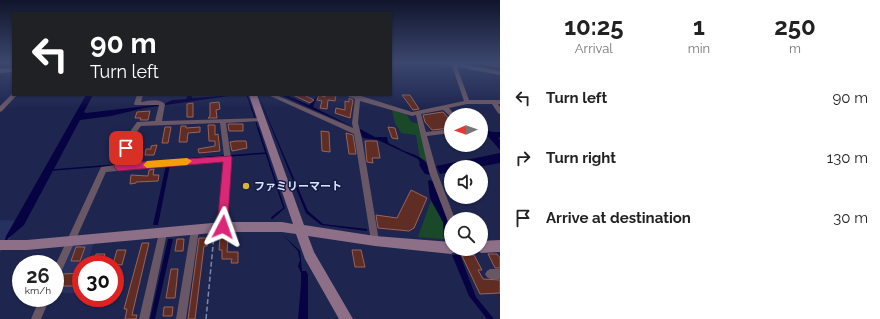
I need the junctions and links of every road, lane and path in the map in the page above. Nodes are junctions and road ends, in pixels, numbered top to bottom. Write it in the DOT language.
graph roads {
  1 [pos="458,78"];
  2 [pos="13,96"];
  3 [pos="140,96"];
  4 [pos="253,96"];
  5 [pos="273,96"];
  6 [pos="353,96"];
  7 [pos="358,97"];
  8 [pos="467,102"];
  9 [pos="497,102"];
  10 [pos="444,108"];
  11 [pos="0,110"];
  12 [pos="500,112"];
  13 [pos="418,113"];
  14 [pos="262,119"];
  15 [pos="223,121"];
  16 [pos="158,123"];
  17 [pos="356,132"];
  18 [pos="444,132"];
  19 [pos="425,134"];
  20 [pos="227,156"];
  21 [pos="119,165"];
  22 [pos="448,212"];
  23 [pos="219,228"];
  24 [pos="299,229"];
  25 [pos="195,230"];
  26 [pos="164,234"];
  27 [pos="71,241"];
  28 [pos="375,241"];
  29 [pos="3,245"];
  30 [pos="500,246"];
  31 [pos="444,247"];
  32 [pos="488,247"];
  33 [pos="64,256"];
  34 [pos="490,274"];
  35 [pos="500,274"];
  36 [pos="41,307"];
  37 [pos="36,319"];
  38 [pos="144,319"];
  39 [pos="181,319"];
  40 [pos="206,319"];
  41 [pos="346,319"];
  1 -- 8 [label="street"];
  2 -- 11 [label="street"];
  3 -- 16 [label="street"];
  4 -- 14 [label="street"];
  5 -- 17 [label="street"];
  6 -- 7 [label="street"];
  7 -- 13 [label="street"];
  7 -- 17 [label="street"];
  8 -- 9 [label="street"];
  8 -- 10 [label="street"];
  9 -- 12 [label="street"];
  10 -- 13 [label="street"];
  13 -- 19 [label="street"];
  14 -- 15 [label="street"];
  14 -- 24 [label="street"];
  15 -- 16 [label="street"];
  15 -- 20 [label="street"];
  16 -- 21 [label="street"];
  17 -- 28 [label="street"];
  18 -- 19 [label="street"];
  19 -- 22 [label="street"];
  20 -- 21 [label="street"];
  20 -- 23 [label="street"];
  21 -- 27 [label="street"];
  23 -- 24 [label="street"];
  23 -- 25 [label="street"];
  23 -- 40 [label="path"];
  24 -- 28 [label="street"];
  24 -- 41 [label="street"];
  25 -- 26 [label="street"];
  25 -- 39 [label="street"];
  26 -- 27 [label="street"];
  26 -- 38 [label="street"];
  27 -- 29 [label="street"];
  27 -- 33 [label="street"];
  28 -- 31 [label="street"];
  30 -- 32 [label="street"];
  34 -- 35 [label="street"];
  36 -- 37 [label="street"];
}
